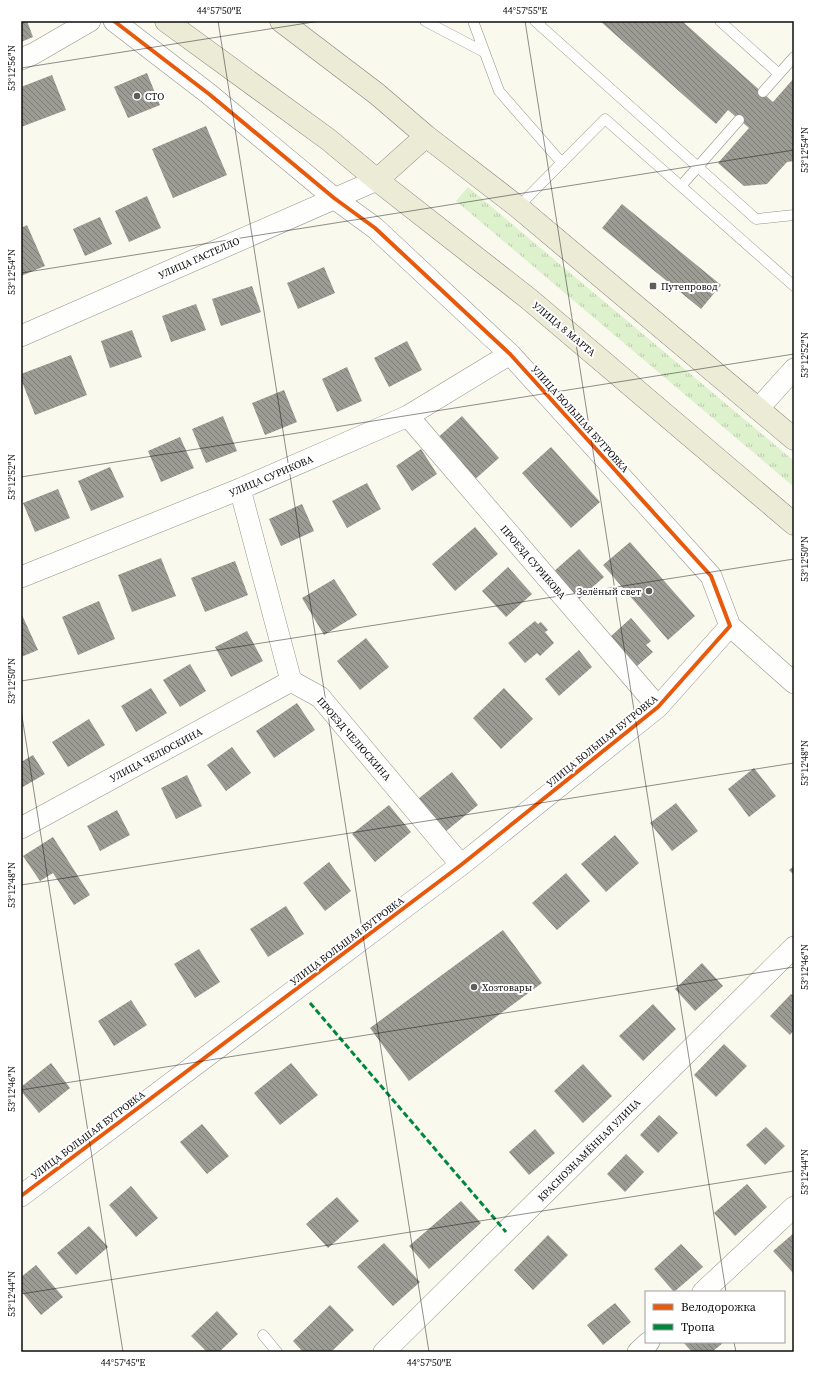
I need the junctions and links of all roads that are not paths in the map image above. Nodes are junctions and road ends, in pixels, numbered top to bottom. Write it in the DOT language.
graph roads {
  1 [pos="90,21"];
  2 [pos="114,21"];
  3 [pos="166,21"];
  4 [pos="281,21"];
  5 [pos="425,21"];
  6 [pos="473,21"];
  7 [pos="535,21"];
  8 [pos="720,21"];
  9 [pos="484,52"];
  10 [pos="794,58"];
  11 [pos="21,59"];
  12 [pos="779,74"];
  13 [pos="763,92"];
  14 [pos="739,120"];
  15 [pos="426,136"];
  16 [pos="562,163"];
  17 [pos="697,166"];
  18 [pos="377,180"];
  19 [pos="681,186"];
  20 [pos="334,198"];
  21 [pos="518,207"];
  22 [pos="794,215"];
  23 [pos="794,286"];
  24 [pos="21,336"];
  25 [pos="510,354"];
  26 [pos="794,369"];
  27 [pos="758,409"];
  28 [pos="408,416"];
  29 [pos="794,440"];
  30 [pos="240,489"];
  31 [pos="794,524"];
  32 [pos="21,577"];
  33 [pos="730,626"];
  34 [pos="292,681"];
  35 [pos="794,683"];
  36 [pos="658,707"];
  37 [pos="21,828"];
  38 [pos="461,865"];
  39 [pos="794,947"];
  40 [pos="21,1196"];
  41 [pos="794,1207"];
  42 [pos="704,1291"];
  43 [pos="263,1335"];
  44 [pos="647,1343"];
  45 [pos="277,1352"];
  46 [pos="384,1352"];
  47 [pos="638,1352"];
  1 -- 11 [label="street"];
  2 -- 20 [label="street, УЛИЦА БОЛЬШАЯ БУГРОВКА"];
  3 -- 18 [label="main road, УЛИЦА 8 МАРТА"];
  4 -- 15 [label="main road"];
  5 -- 9 [label="lane"];
  6 -- 9 [label="lane"];
  7 -- 17 [label="lane"];
  8 -- 12 [label="lane"];
  9 -- 16 [label="lane"];
  10 -- 12 [label="lane"];
  12 -- 13 [label="lane"];
  14 -- 17 [label="lane"];
  15 -- 18 [label="main road"];
  15 -- 21 [label="main road"];
  16 -- 19 [label="lane"];
  16 -- 21 [label="lane"];
  17 -- 19 [label="lane"];
  17 -- 22 [label="lane"];
  18 -- 20 [label="street, УЛИЦА ГАСТЕЛЛО"];
  18 -- 31 [label="main road, УЛИЦА 8 МАРТА"];
  19 -- 23 [label="lane"];
  20 -- 24 [label="street, УЛИЦА ГАСТЕЛЛО"];
  20 -- 25 [label="street, УЛИЦА БОЛЬШАЯ БУГРОВКА"];
  21 -- 27 [label="main road"];
  25 -- 28 [label="street, УЛИЦА СУРИКОВА"];
  25 -- 33 [label="street, УЛИЦА БОЛЬШАЯ БУГРОВКА"];
  26 -- 27 [label="street"];
  27 -- 29 [label="main road"];
  28 -- 30 [label="street, УЛИЦА СУРИКОВА"];
  28 -- 36 [label="street, ПРОЕЗД СУРИКОВА"];
  30 -- 32 [label="street, УЛИЦА СУРИКОВА"];
  30 -- 34 [label="street"];
  33 -- 35 [label="street"];
  33 -- 36 [label="street, УЛИЦА БОЛЬШАЯ БУГРОВКА"];
  34 -- 37 [label="street, УЛИЦА ЧЕЛЮСКИНА"];
  34 -- 38 [label="street, ПРОЕЗД ЧЕЛЮСКИНА"];
  36 -- 38 [label="street, УЛИЦА БОЛЬШАЯ БУГРОВКА"];
  38 -- 40 [label="street, УЛИЦА БОЛЬШАЯ БУГРОВКА"];
  39 -- 46 [label="street, КРАСНОЗНАМЁННАЯ УЛИЦА"];
  41 -- 42 [label="street"];
  43 -- 45 [label="lane"];
  44 -- 47 [label="street"];
}
